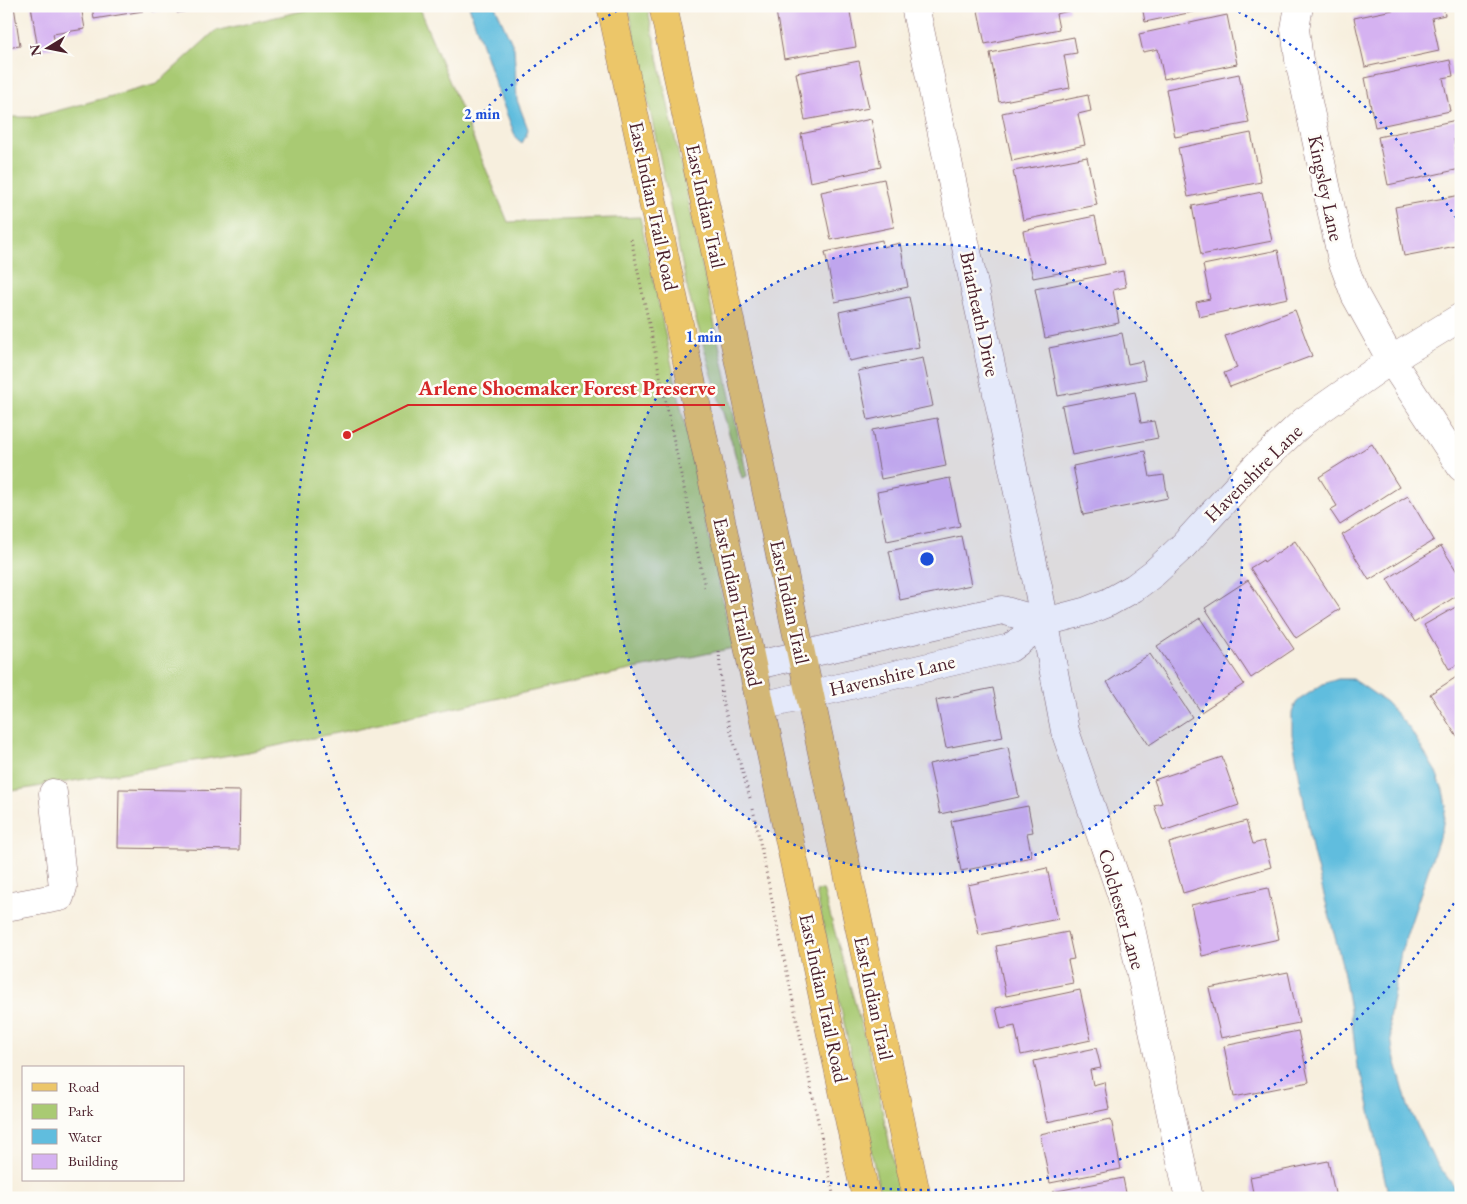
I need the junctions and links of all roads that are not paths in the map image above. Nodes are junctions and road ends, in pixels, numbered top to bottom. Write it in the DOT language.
graph roads {
  1 [pos="611,6"];
  2 [pos="663,6"];
  3 [pos="916,6"];
  4 [pos="1299,6"];
  5 [pos="1461,317"];
  6 [pos="1390,360"];
  7 [pos="1461,467"];
  8 [pos="1045,622"];
  9 [pos="801,655"];
  10 [pos="752,666"];
  11 [pos="811,694"];
  12 [pos="761,706"];
  13 [pos="53,793"];
  14 [pos="6,907"];
  15 [pos="866,1198"];
  16 [pos="917,1198"];
  17 [pos="1189,1198"];
  1 -- 10 [label="main road, East Indian Trail Road"];
  2 -- 9 [label="main road, East Indian Trail"];
  3 -- 8 [label="street, Briarheath Drive"];
  4 -- 6 [label="street, Kingsley Lane"];
  5 -- 6 [label="street, Havenshire Lane"];
  6 -- 7 [label="street"];
  6 -- 8 [label="street, Havenshire Lane"];
  8 -- 9 [label="street, Havenshire Lane"];
  8 -- 11 [label="street, Havenshire Lane"];
  8 -- 17 [label="street, Colchester Lane"];
  9 -- 10 [label="street, Havenshire Lane"];
  9 -- 11 [label="main road, East Indian Trail"];
  10 -- 12 [label="main road, East Indian Trail Road"];
  11 -- 12 [label="street, Havenshire Lane"];
  11 -- 16 [label="main road, East Indian Trail"];
  12 -- 15 [label="main road, East Indian Trail Road"];
  13 -- 14 [label="street"];
}
